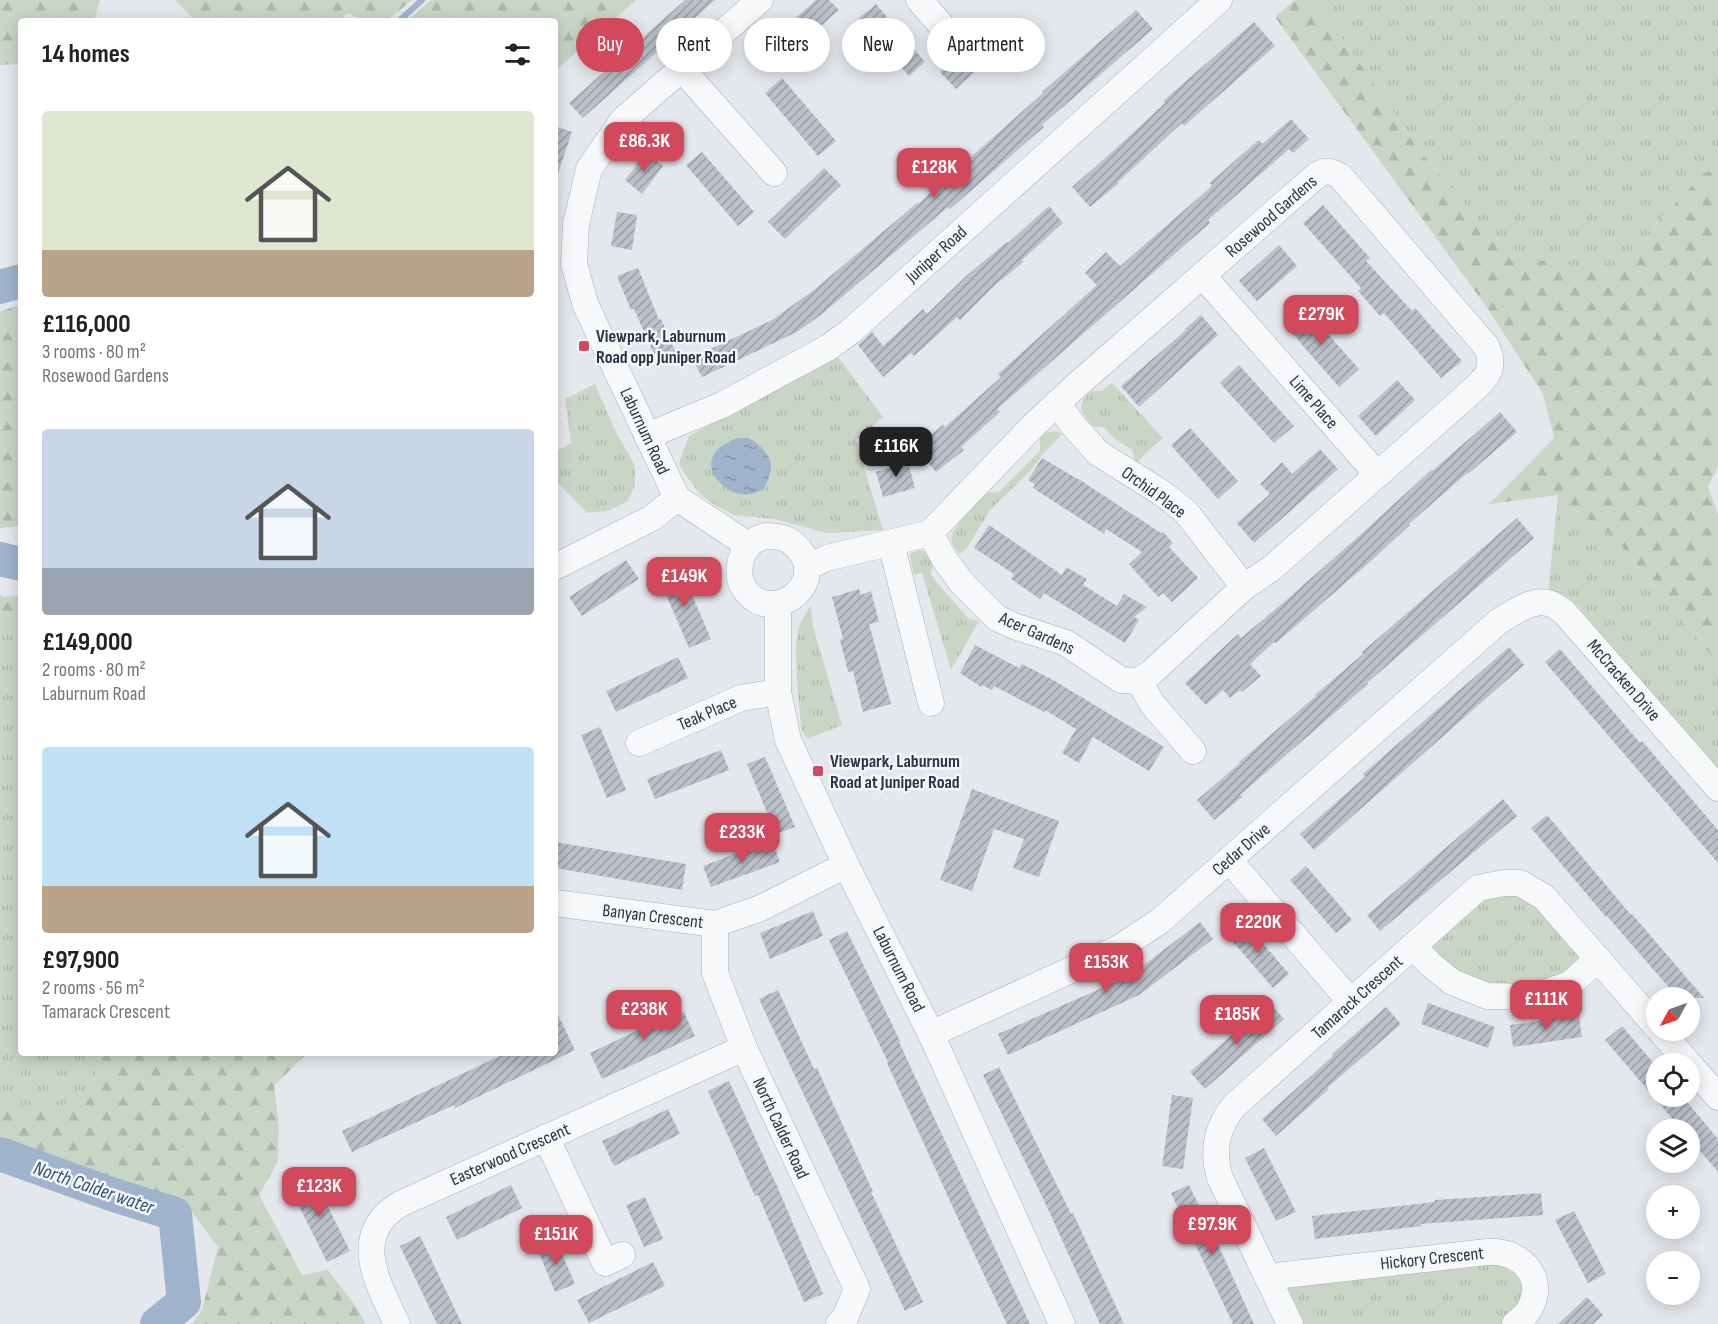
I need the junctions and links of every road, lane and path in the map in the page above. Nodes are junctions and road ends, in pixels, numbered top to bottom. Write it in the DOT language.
graph roads {
  1 [pos="760,0"];
  2 [pos="920,0"];
  3 [pos="1210,3"];
  4 [pos="936,18"];
  5 [pos="732,24"];
  6 [pos="677,72"];
  7 [pos="685,72"];
  8 [pos="774,173"];
  9 [pos="1203,276"];
  10 [pos="1057,403"];
  11 [pos="647,436"];
  12 [pos="1377,474"];
  13 [pos="677,498"];
  14 [pos="930,533"];
  15 [pos="891,543"];
  16 [pos="748,545"];
  17 [pos="558,565"];
  18 [pos="807,567"];
  19 [pos="1244,586"];
  20 [pos="778,604"];
  21 [pos="1516,611"];
  22 [pos="1139,681"];
  23 [pos="778,692"];
  24 [pos="931,703"];
  25 [pos="639,743"];
  26 [pos="1193,752"];
  27 [pos="1718,788"];
  28 [pos="1229,860"];
  29 [pos="846,865"];
  30 [pos="558,903"];
  31 [pos="715,924"];
  32 [pos="1414,947"];
  33 [pos="1598,959"];
  34 [pos="1351,1002"];
  35 [pos="1646,1014"];
  36 [pos="931,1034"];
  37 [pos="1669,1041"];
  38 [pos="744,1048"];
  39 [pos="1680,1053"];
  40 [pos="1700,1074"];
  41 [pos="1714,1086"];
  42 [pos="546,1137"];
  43 [pos="622,1255"];
  44 [pos="1268,1277"];
  45 [pos="397,1324"];
  46 [pos="839,1324"];
  47 [pos="1062,1324"];
  48 [pos="1290,1324"];
  49 [pos="1515,1324"];
  1 -- 5 [label="street, Laburnum Road"];
  2 -- 4 [label="street"];
  3 -- 11 [label="street, Juniper Road"];
  6 -- 11 [label="street, Laburnum Road"];
  7 -- 8 [label="street"];
  9 -- 10 [label="street, Rosewood Gardens"];
  9 -- 12 [label="street, Lime Place"];
  9 -- 12 [label="street, Rosewood Gardens"];
  10 -- 14 [label="street, Rosewood Gardens"];
  10 -- 19 [label="street, Orchid Place"];
  11 -- 13 [label="street, Laburnum Road"];
  12 -- 19 [label="street, Rosewood Gardens"];
  13 -- 16 [label="street"];
  13 -- 17 [label="street"];
  14 -- 15 [label="street"];
  14 -- 22 [label="street, Acer Gardens"];
  15 -- 18 [label="street"];
  15 -- 24 [label="street"];
  16 -- 18 [label="street"];
  16 -- 20 [label="street"];
  18 -- 20 [label="street"];
  19 -- 22 [label="street, Rosewood Gardens"];
  20 -- 23 [label="street, Laburnum Road"];
  21 -- 27 [label="street, McCracken Drive"];
  21 -- 28 [label="street, Cedar Drive"];
  22 -- 26 [label="street"];
  23 -- 25 [label="street, Teak Place"];
  23 -- 29 [label="street, Laburnum Road"];
  28 -- 34 [label="street"];
  28 -- 36 [label="street, Cedar Drive"];
  29 -- 31 [label="street, Banyan Crescent"];
  29 -- 36 [label="street, Laburnum Road"];
  30 -- 31 [label="street, Banyan Crescent"];
  31 -- 38 [label="street, North Calder Road"];
  32 -- 33 [label="street"];
  32 -- 33 [label="street, Tamarack Crescent"];
  32 -- 34 [label="street, Tamarack Crescent"];
  33 -- 35 [label="street, Tamarack Crescent"];
  34 -- 44 [label="street, Tamarack Crescent"];
  36 -- 47 [label="street, Laburnum Road"];
  37 -- 39 [label="street"];
  38 -- 42 [label="street, Easterwood Crescent"];
  38 -- 46 [label="street, North Calder Road"];
  40 -- 41 [label="street"];
  42 -- 43 [label="street"];
  42 -- 45 [label="street, Easterwood Crescent"];
  44 -- 48 [label="street, Tamarack Crescent"];
  44 -- 49 [label="street, Hickory Crescent"];
}
